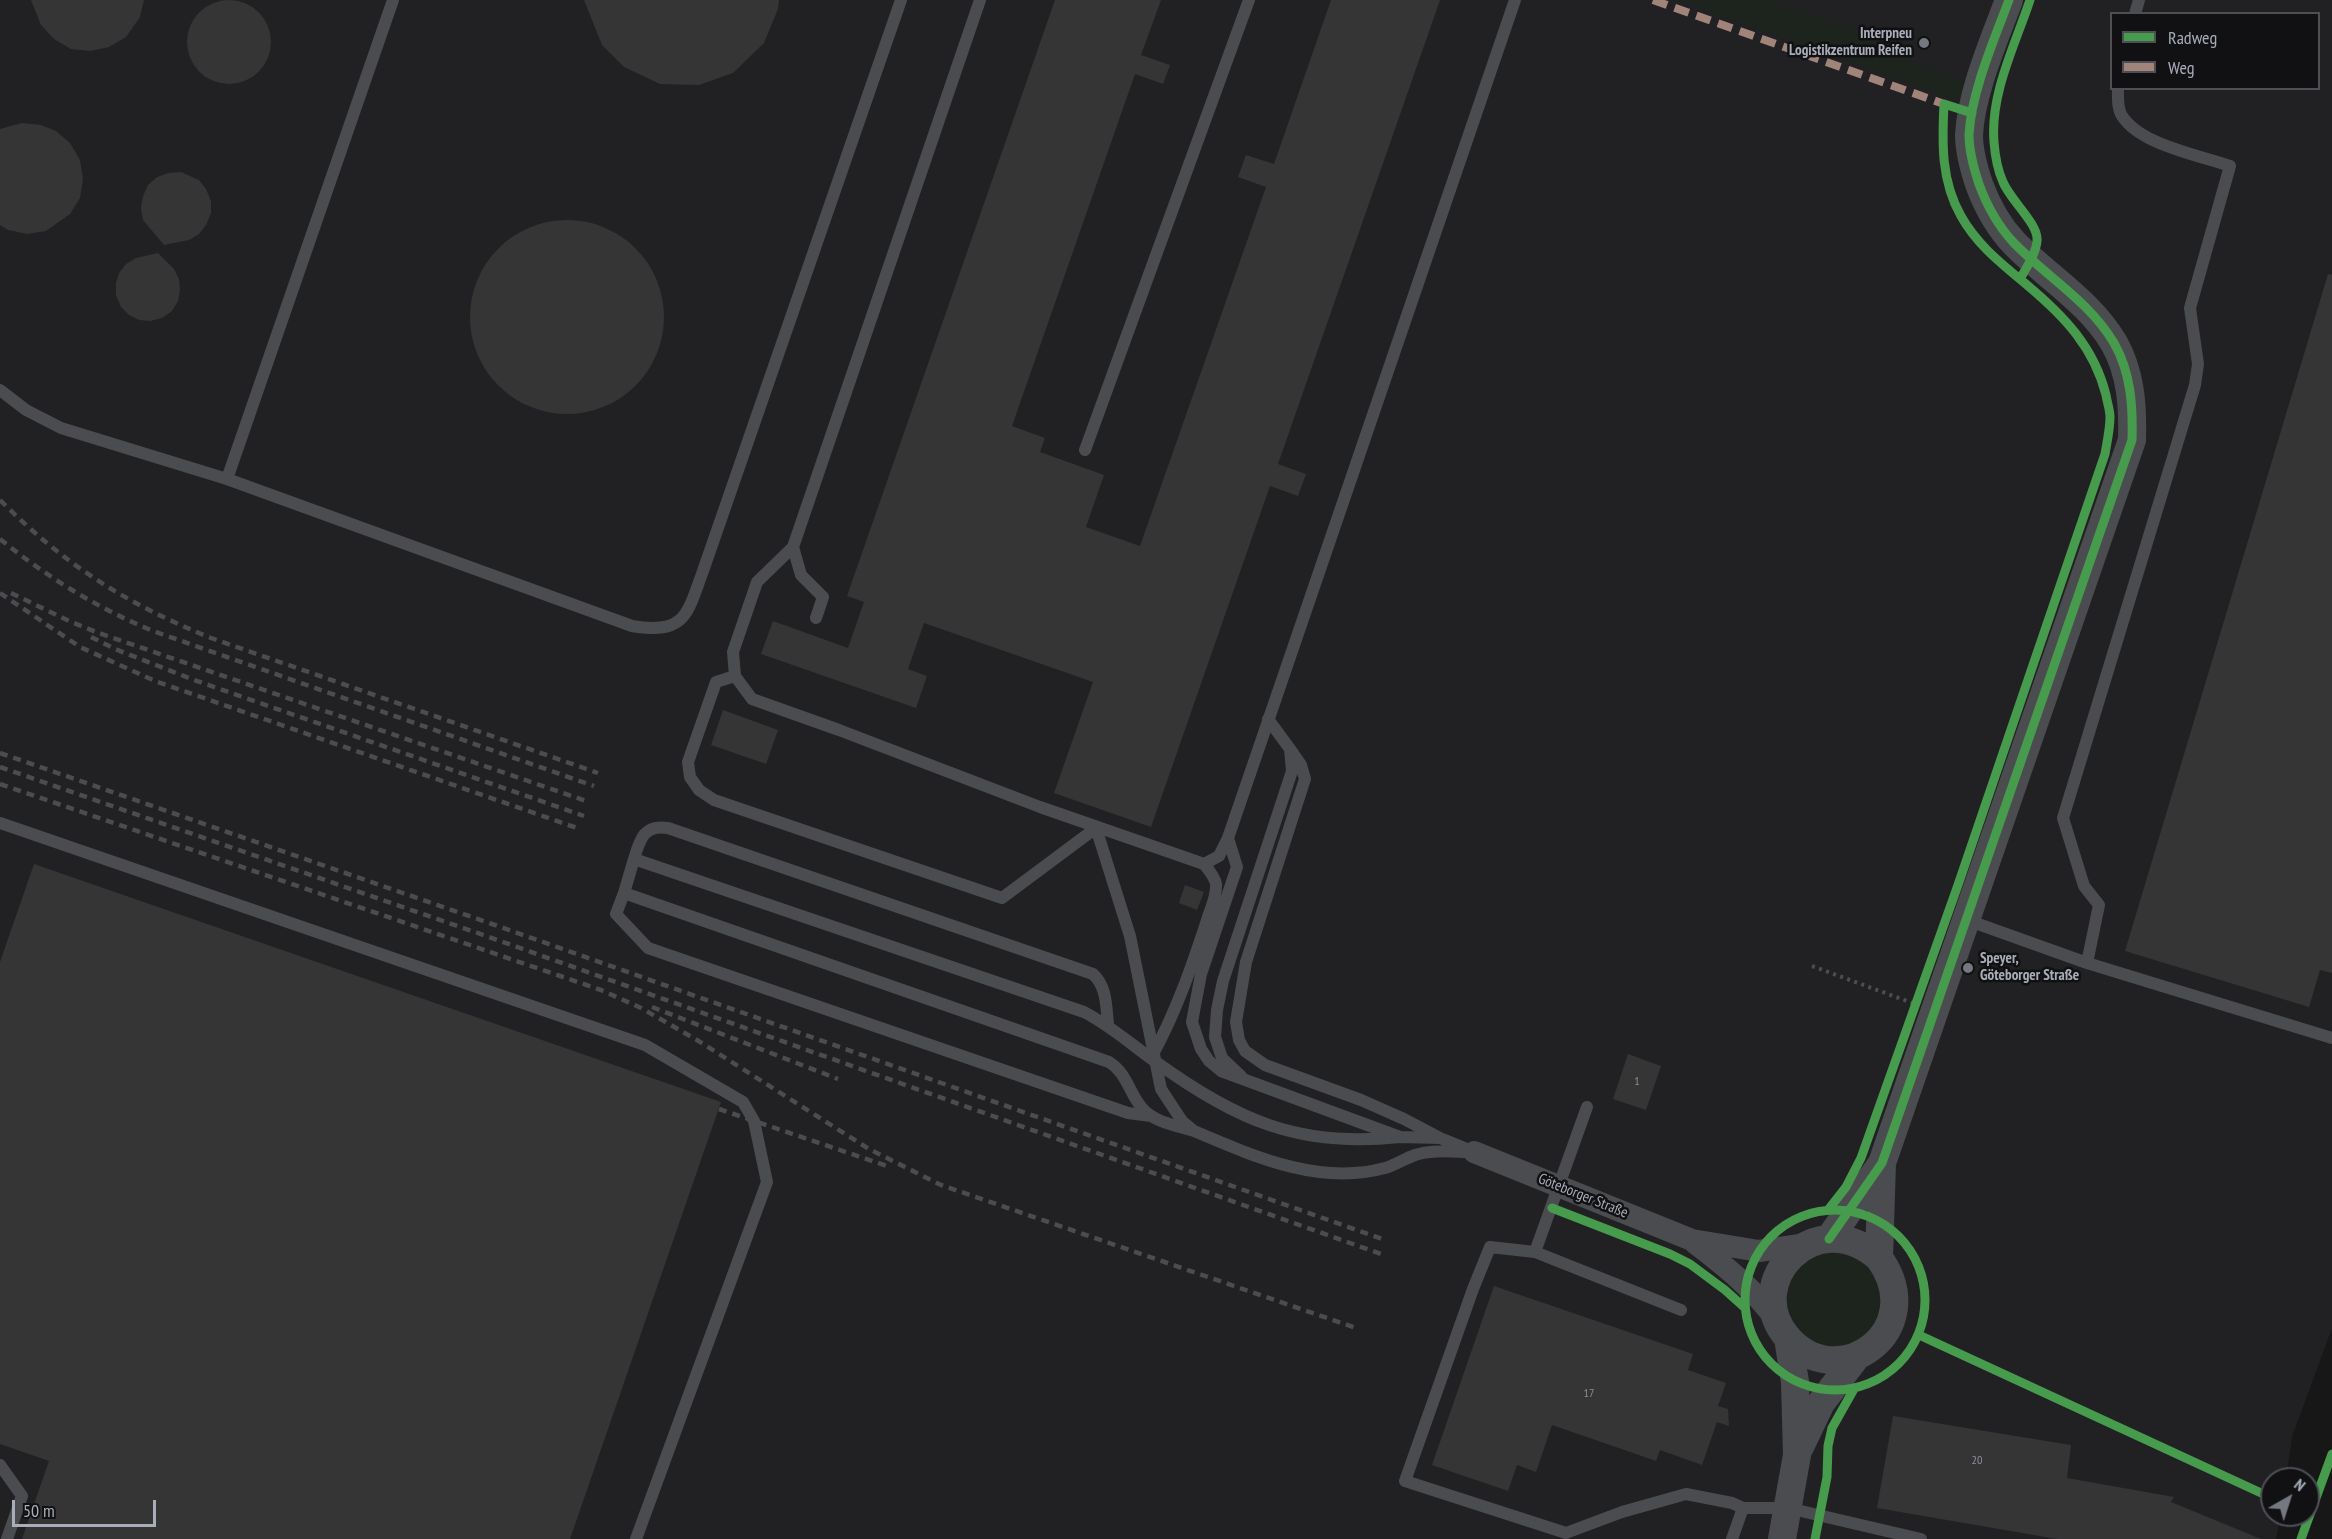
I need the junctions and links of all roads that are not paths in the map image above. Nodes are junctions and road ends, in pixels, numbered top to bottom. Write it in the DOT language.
graph roads {
  1 [pos="393,0"];
  2 [pos="901,0"];
  3 [pos="980,0"];
  4 [pos="1249,0"];
  5 [pos="1515,0"];
  6 [pos="2009,0"];
  7 [pos="2118,90"];
  8 [pos="0,390"];
  9 [pos="1085,450"];
  10 [pos="227,479"];
  11 [pos="793,547"];
  12 [pos="816,618"];
  13 [pos="735,676"];
  14 [pos="1268,719"];
  15 [pos="1290,749"];
  16 [pos="0,823"];
  17 [pos="1096,828"];
  18 [pos="1228,838"];
  19 [pos="634,859"];
  20 [pos="1204,864"];
  21 [pos="624,893"];
  22 [pos="1967,920"];
  23 [pos="2087,963"];
  24 [pos="1108,1024"];
  25 [pos="2332,1038"];
  26 [pos="1154,1058"];
  27 [pos="1250,1082"];
  28 [pos="1587,1107"];
  29 [pos="1151,1116"];
  30 [pos="1194,1131"];
  31 [pos="1400,1137"];
  32 [pos="1440,1137"];
  33 [pos="1474,1152"];
  34 [pos="1882,1163"];
  35 [pos="1559,1186"];
  36 [pos="1692,1240"];
  37 [pos="1818,1242"];
  38 [pos="1535,1252"];
  39 [pos="1879,1258"];
  40 [pos="1681,1310"];
  41 [pos="1783,1330"];
  42 [pos="1857,1356"];
  43 [pos="1797,1455"];
  44 [pos="0,1466"];
  45 [pos="1743,1508"];
  46 [pos="1788,1509"];
  47 [pos="7,1539"];
  48 [pos="636,1539"];
  49 [pos="1732,1539"];
  50 [pos="1782,1539"];
  51 [pos="1921,1539"];
  1 -- 10 [label="lane"];
  2 -- 10 [label="lane"];
  3 -- 11 [label="lane"];
  4 -- 9 [label="lane"];
  5 -- 14 [label="lane"];
  6 -- 22 [label="street"];
  7 -- 23 [label="lane"];
  8 -- 10 [label="lane"];
  11 -- 12 [label="lane"];
  11 -- 13 [label="lane"];
  13 -- 17 [label="lane"];
  13 -- 17 [label="lane"];
  14 -- 15 [label="lane"];
  14 -- 18 [label="lane"];
  15 -- 27 [label="lane"];
  15 -- 32 [label="lane"];
  16 -- 48 [label="lane"];
  17 -- 20 [label="lane"];
  17 -- 26 [label="lane"];
  18 -- 20 [label="lane"];
  18 -- 27 [label="lane"];
  19 -- 21 [label="lane"];
  19 -- 24 [label="lane"];
  19 -- 24 [label="lane"];
  20 -- 26 [label="lane"];
  21 -- 29 [label="lane"];
  21 -- 29 [label="lane"];
  22 -- 23 [label="lane"];
  22 -- 34 [label="street"];
  23 -- 25 [label="lane"];
  24 -- 26 [label="lane"];
  26 -- 30 [label="lane"];
  26 -- 31 [label="lane"];
  27 -- 31 [label="lane"];
  28 -- 35 [label="lane"];
  29 -- 30 [label="lane"];
  30 -- 33 [label="lane"];
  31 -- 32 [label="lane"];
  32 -- 33 [label="lane"];
  33 -- 35 [label="street, Göteborger Straße"];
  34 -- 37 [label="street"];
  34 -- 39 [label="street"];
  35 -- 36 [label="street, Göteborger Straße"];
  35 -- 38 [label="lane"];
  36 -- 37 [label="street, Göteborger Straße"];
  36 -- 41 [label="street, Göteborger Straße"];
  37 -- 39 [label="street"];
  37 -- 41 [label="street"];
  38 -- 40 [label="lane"];
  38 -- 45 [label="lane"];
  39 -- 42 [label="street"];
  41 -- 42 [label="street"];
  41 -- 43 [label="street"];
  42 -- 43 [label="street"];
  43 -- 46 [label="street"];
  44 -- 47 [label="lane"];
  45 -- 46 [label="lane"];
  45 -- 49 [label="lane"];
  46 -- 50 [label="street"];
  46 -- 51 [label="lane"];
}
